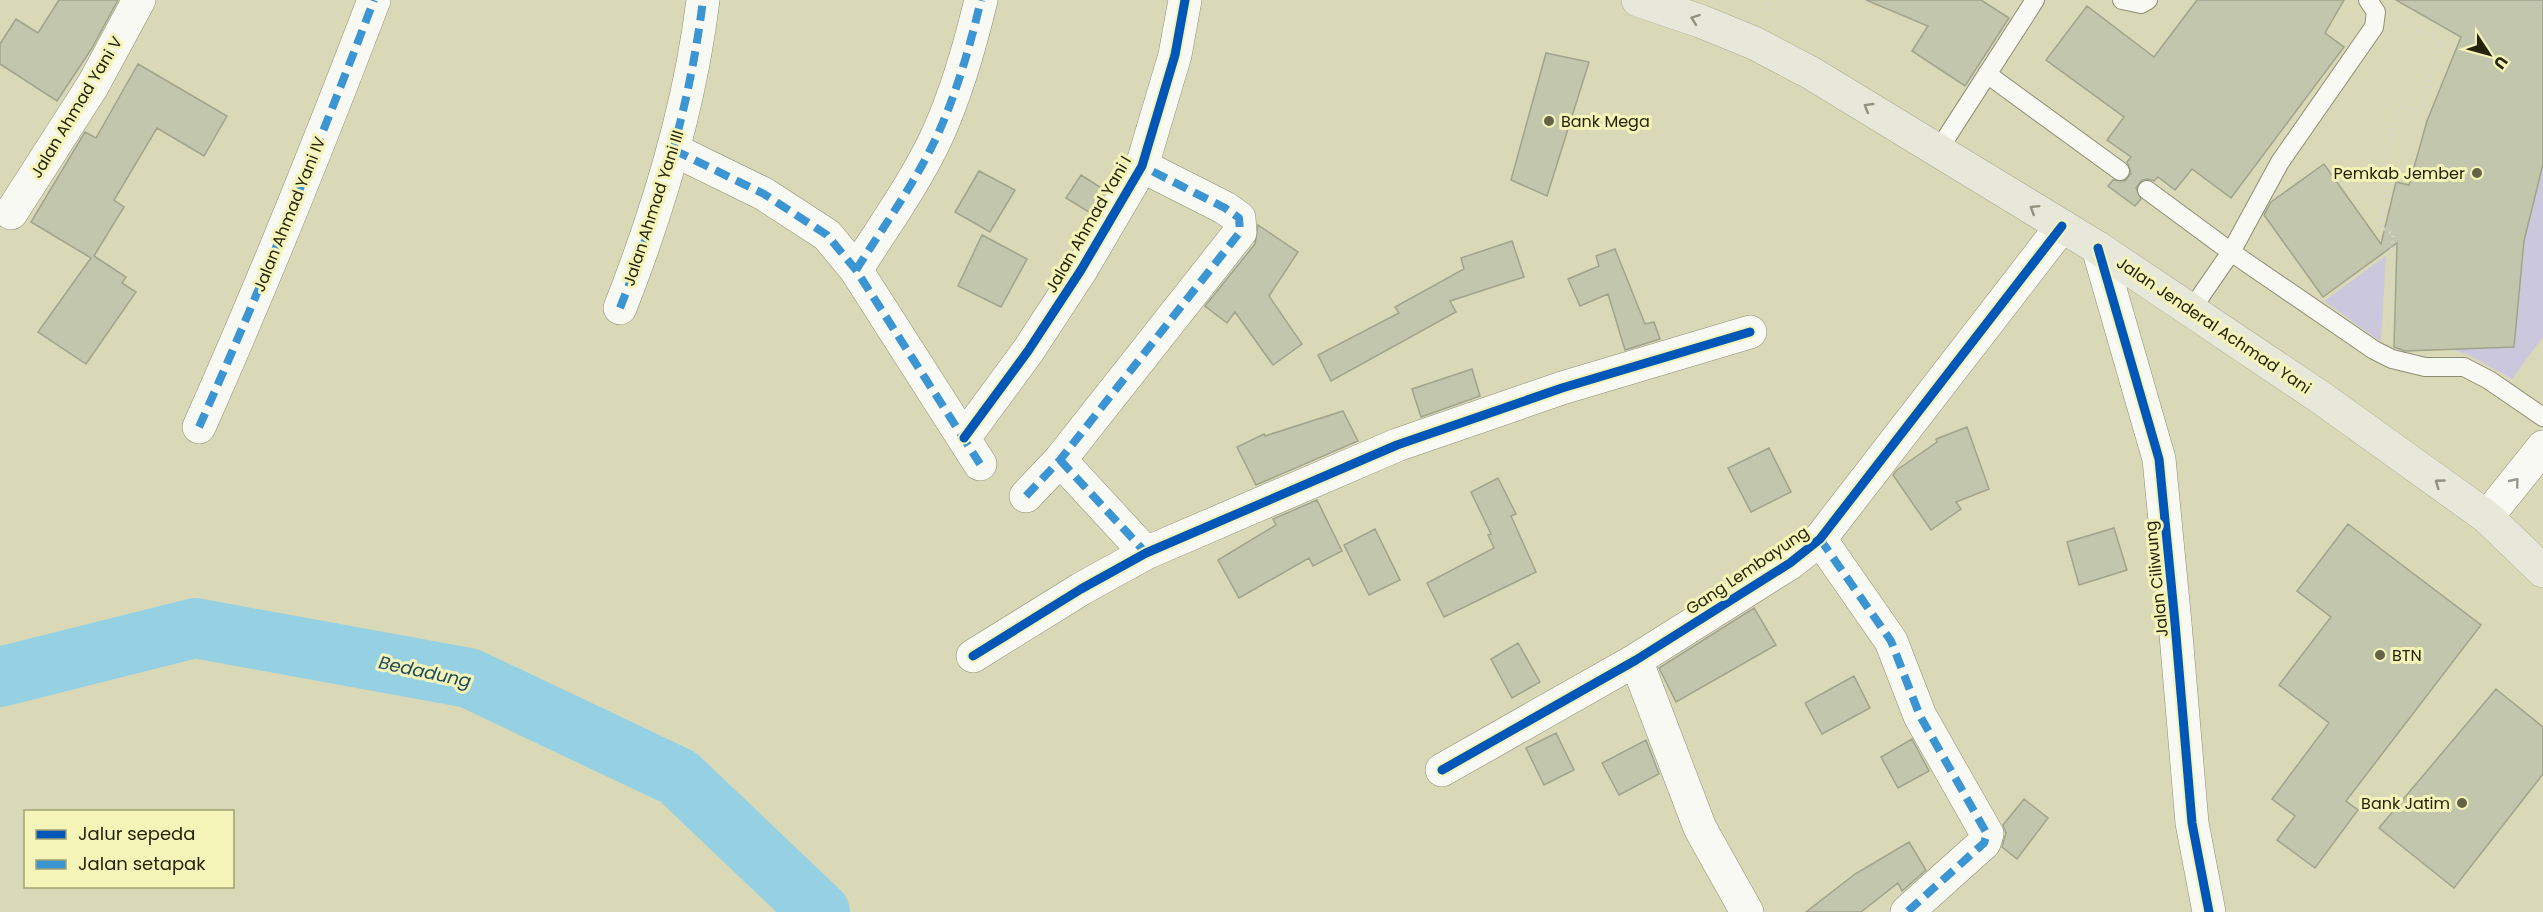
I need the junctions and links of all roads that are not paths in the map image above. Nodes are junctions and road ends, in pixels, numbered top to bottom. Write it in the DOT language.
graph roads {
  1 [pos="139,0"];
  2 [pos="374,0"];
  3 [pos="703,0"];
  4 [pos="981,0"];
  5 [pos="1185,0"];
  6 [pos="1638,0"];
  7 [pos="2035,0"];
  8 [pos="2122,0"];
  9 [pos="2148,0"];
  10 [pos="2372,6"];
  11 [pos="1987,74"];
  12 [pos="1939,149"];
  13 [pos="674,150"];
  14 [pos="1142,166"];
  15 [pos="2120,171"];
  16 [pos="2147,190"];
  17 [pos="11,213"];
  18 [pos="2062,226"];
  19 [pos="2098,248"];
  20 [pos="2231,252"];
  21 [pos="856,270"];
  22 [pos="620,308"];
  23 [pos="2191,310"];
  24 [pos="1750,333"];
  25 [pos="2543,417"];
  26 [pos="199,427"];
  27 [pos="2543,447"];
  28 [pos="1060,460"];
  29 [pos="1026,496"];
  30 [pos="2487,518"];
  31 [pos="1820,539"];
  32 [pos="1146,554"];
  33 [pos="2543,571"];
  34 [pos="973,656"];
  35 [pos="1636,660"];
  36 [pos="1442,770"];
  37 [pos="2207,911"];
  38 [pos="1747,912"];
  39 [pos="1907,912"];
  1 -- 17 [label="street, Jalan Ahmad Yani V"];
  2 -- 26 [label="street, Jalan Ahmad Yani IV"];
  3 -- 13 [label="street, Jalan Ahmad Yani III"];
  4 -- 21 [label="street"];
  5 -- 14 [label="street, Jalan Ahmad Yani I"];
  12 -- 6 [label="highway, Jalan Jenderal Achmad Yani, one-way"];
  7 -- 11 [label="lane"];
  8 -- 9 [label="lane"];
  10 -- 20 [label="lane"];
  11 -- 12 [label="lane"];
  11 -- 15 [label="lane"];
  18 -- 12 [label="highway, Jalan Jenderal Achmad Yani, one-way"];
  13 -- 21 [label="street"];
  13 -- 22 [label="street, Jalan Ahmad Yani III"];
  14 -- 21 [label="street, Jalan Ahmad Yani I"];
  14 -- 28 [label="street"];
  16 -- 20 [label="lane"];
  18 -- 19 [label="highway, Jalan Jenderal Achmad Yani"];
  18 -- 31 [label="street, Gang Lembayung"];
  19 -- 23 [label="highway, Jalan Jenderal Achmad Yani"];
  19 -- 37 [label="street, Jalan Ciliwung"];
  20 -- 23 [label="lane"];
  20 -- 25 [label="lane"];
  30 -- 23 [label="highway, Jalan Jenderal Achmad Yani, one-way"];
  24 -- 32 [label="street"];
  30 -- 27 [label="street, one-way"];
  28 -- 29 [label="street"];
  28 -- 32 [label="street"];
  30 -- 33 [label="highway, Jalan Jenderal Achmad Yani"];
  31 -- 35 [label="street, Gang Lembayung"];
  31 -- 39 [label="street"];
  32 -- 34 [label="street"];
  35 -- 36 [label="street, Gang Lembayung"];
  35 -- 38 [label="street"];
}
